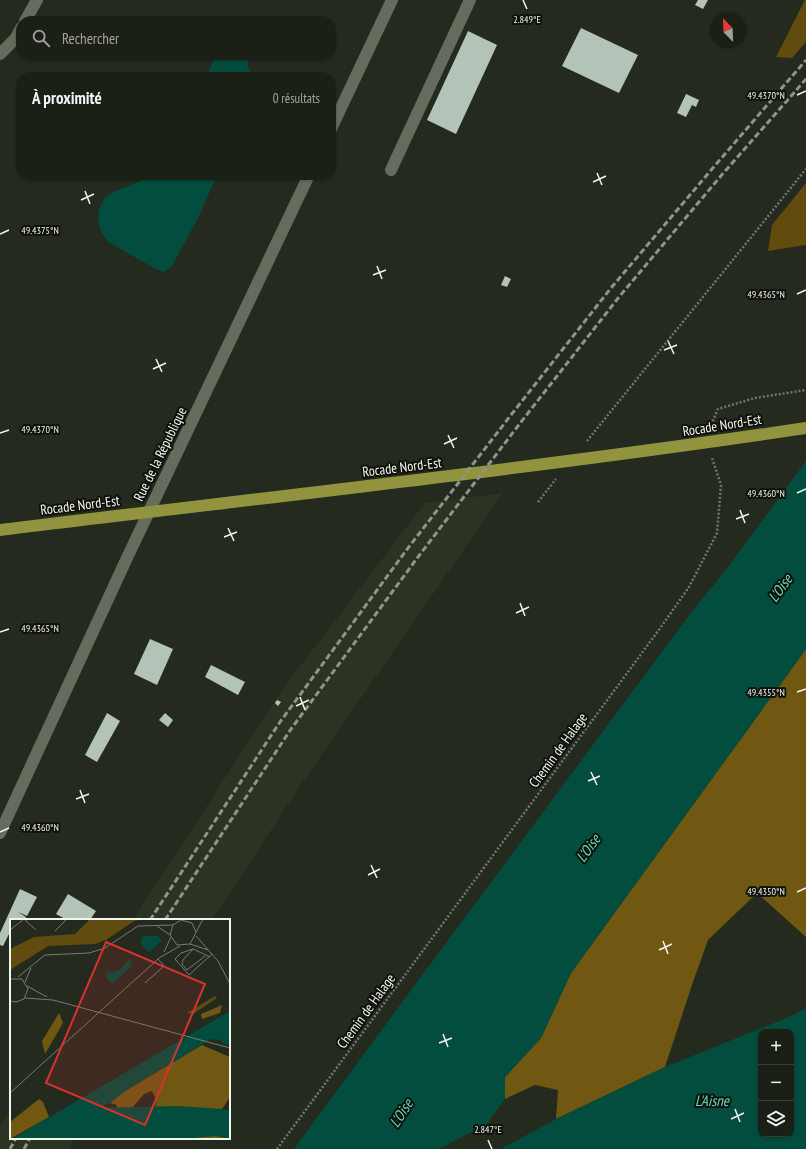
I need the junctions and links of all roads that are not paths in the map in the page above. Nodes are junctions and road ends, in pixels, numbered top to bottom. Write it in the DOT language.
graph roads {
  1 [pos="37,0"];
  2 [pos="392,0"];
  3 [pos="470,0"];
  4 [pos="28,16"];
  5 [pos="16,36"];
  6 [pos="0,54"];
  7 [pos="336,118"];
  8 [pos="391,170"];
  9 [pos="307,180"];
  10 [pos="806,428"];
  11 [pos="0,530"];
  12 [pos="0,833"];
  1 -- 4 [label="main road"];
  2 -- 7 [label="main road"];
  3 -- 8 [label="main road"];
  5 -- 6 [label="main road"];
  9 -- 12 [label="main road, Rue de la République"];
  10 -- 11 [label="main road, Rocade Nord-Est"];
}
